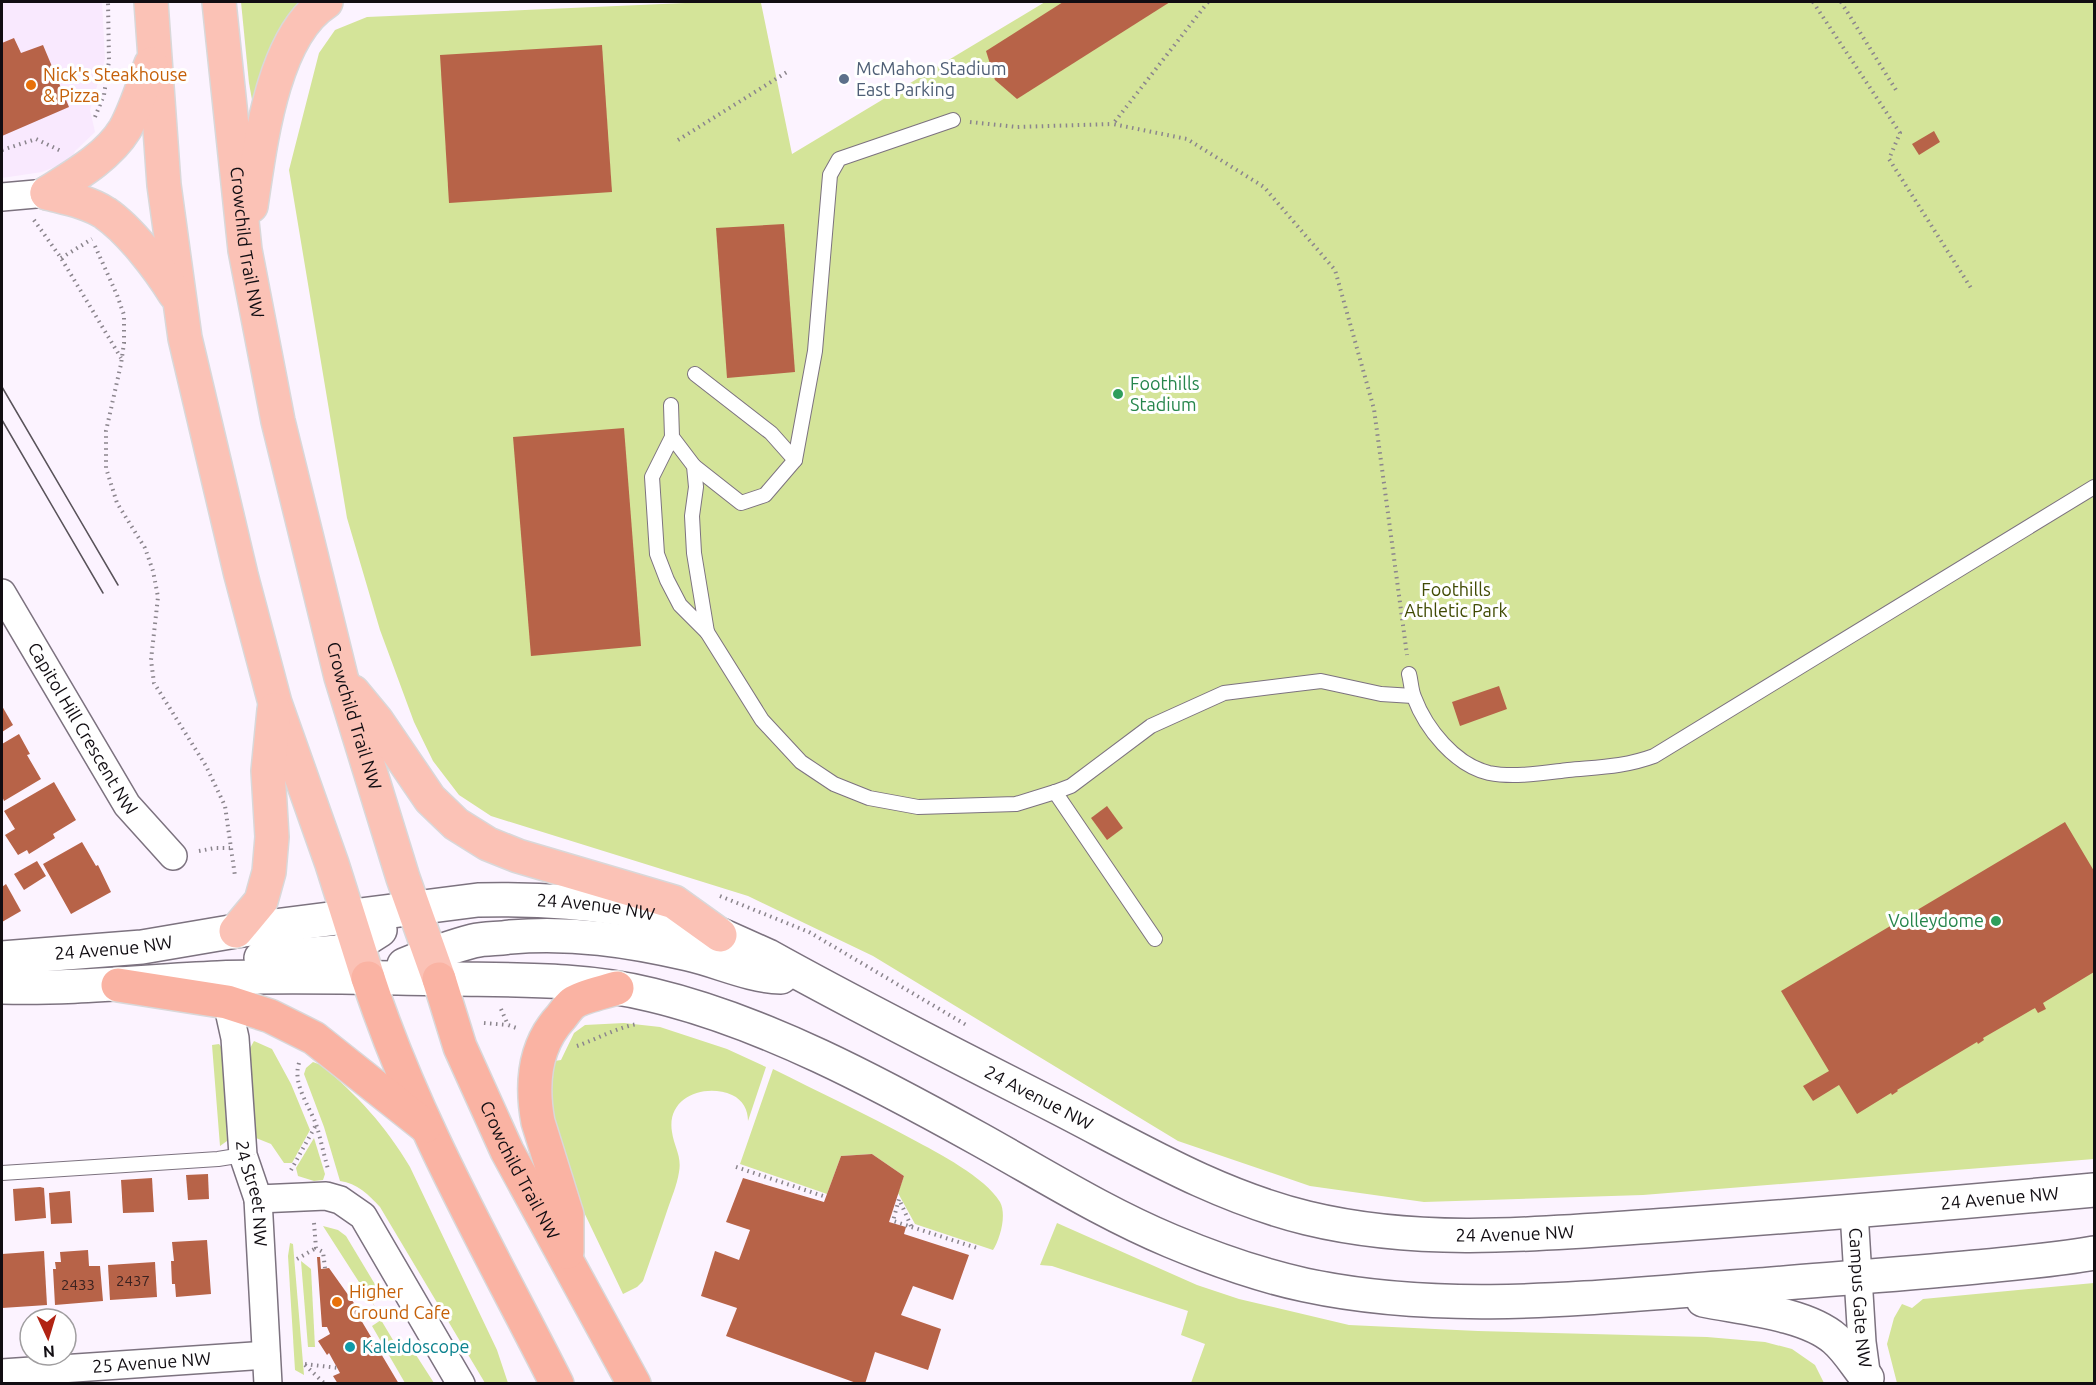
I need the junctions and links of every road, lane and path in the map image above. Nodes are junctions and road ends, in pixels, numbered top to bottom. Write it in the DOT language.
graph roads {
  1 [pos="108,2"];
  2 [pos="151,2"];
  3 [pos="219,2"];
  4 [pos="326,2"];
  5 [pos="1208,2"];
  6 [pos="1813,2"];
  7 [pos="1841,2"];
  8 [pos="154,57"];
  9 [pos="788,72"];
  10 [pos="1896,90"];
  11 [pos="953,120"];
  12 [pos="98,123"];
  13 [pos="1113,124"];
  14 [pos="678,140"];
  15 [pos="2,150"];
  16 [pos="64,152"];
  17 [pos="2,197"];
  18 [pos="40,205"];
  19 [pos="94,230"];
  20 [pos="92,239"];
  21 [pos="245,250"];
  22 [pos="61,258"];
  23 [pos="1971,288"];
  24 [pos="179,299"];
  25 [pos="122,358"];
  26 [pos="694,374"];
  27 [pos="671,405"];
  28 [pos="672,437"];
  29 [pos="795,460"];
  30 [pos="694,466"];
  31 [pos="2094,490"];
  32 [pos="2,593"];
  33 [pos="707,632"];
  34 [pos="1410,674"];
  35 [pos="341,677"];
  36 [pos="1413,696"];
  37 [pos="275,703"];
  38 [pos="1055,792"];
  39 [pos="173,856"];
  40 [pos="235,868"];
  41 [pos="718,896"];
  42 [pos="415,907"];
  43 [pos="236,931"];
  44 [pos="354,931"];
  45 [pos="720,935"];
  46 [pos="1155,939"];
  47 [pos="2,958"];
  48 [pos="435,967"];
  49 [pos="368,978"];
  50 [pos="807,978"];
  51 [pos="2,979"];
  52 [pos="118,985"];
  53 [pos="2,987"];
  54 [pos="617,988"];
  55 [pos="227,1002"];
  56 [pos="498,1002"];
  57 [pos="646,1022"];
  58 [pos="490,1024"];
  59 [pos="508,1025"];
  60 [pos="969,1026"];
  61 [pos="525,1032"];
  62 [pos="574,1047"];
  63 [pos="299,1060"];
  64 [pos="316,1125"];
  65 [pos="427,1127"];
  66 [pos="243,1155"];
  67 [pos="736,1167"];
  68 [pos="290,1171"];
  69 [pos="2,1173"];
  70 [pos="2094,1190"];
  71 [pos="823,1196"];
  72 [pos="258,1199"];
  73 [pos="340,1200"];
  74 [pos="1854,1212"];
  75 [pos="314,1223"];
  76 [pos="911,1226"];
  77 [pos="316,1248"];
  78 [pos="977,1248"];
  79 [pos="2094,1253"];
  80 [pos="566,1257"];
  81 [pos="297,1259"];
  82 [pos="325,1268"];
  83 [pos="1858,1277"];
  84 [pos="1666,1291"];
  85 [pos="267,1355"];
  86 [pos="338,1368"];
  87 [pos="2,1373"];
  88 [pos="1868,1381"];
  89 [pos="268,1383"];
  90 [pos="325,1383"];
  91 [pos="462,1383"];
  92 [pos="557,1383"];
  93 [pos="634,1383"];
  1 -- 12 [label="path"];
  2 -- 8 [label="highway"];
  3 -- 21 [label="highway, Crowchild Trail NW"];
  4 -- 21 [label="highway"];
  5 -- 13 [label="path"];
  6 -- 23 [label="path"];
  7 -- 10 [label="path"];
  8 -- 18 [label="highway"];
  8 -- 24 [label="highway"];
  9 -- 14 [label="path"];
  11 -- 13 [label="path"];
  11 -- 29 [label="lane"];
  13 -- 34 [label="path"];
  15 -- 16 [label="path"];
  17 -- 18 [label="street"];
  18 -- 22 [label="path"];
  18 -- 24 [label="highway"];
  19 -- 20 [label="path"];
  20 -- 22 [label="path"];
  20 -- 25 [label="path"];
  21 -- 35 [label="highway, Crowchild Trail NW"];
  22 -- 25 [label="path"];
  24 -- 37 [label="highway"];
  25 -- 40 [label="path"];
  26 -- 29 [label="lane"];
  27 -- 28 [label="lane"];
  28 -- 30 [label="lane"];
  28 -- 33 [label="lane"];
  29 -- 30 [label="lane"];
  30 -- 33 [label="lane"];
  31 -- 36 [label="lane"];
  32 -- 39 [label="street, Capitol Hill Crescent NW"];
  33 -- 38 [label="lane"];
  34 -- 36 [label="lane"];
  35 -- 42 [label="highway, Crowchild Trail NW"];
  35 -- 45 [label="highway"];
  36 -- 38 [label="lane"];
  37 -- 43 [label="highway"];
  37 -- 44 [label="highway"];
  38 -- 46 [label="lane"];
  41 -- 60 [label="path"];
  42 -- 44 [label="street, 24 Avenue NW"];
  42 -- 45 [label="street, 24 Avenue NW"];
  42 -- 48 [label="highway, Crowchild Trail NW"];
  43 -- 44 [label="street, 24 Avenue NW"];
  43 -- 47 [label="street, 24 Avenue NW"];
  44 -- 49 [label="highway"];
  44 -- 51 [label="street"];
  45 -- 50 [label="street, 24 Avenue NW"];
  48 -- 49 [label="street"];
  48 -- 50 [label="street"];
  48 -- 54 [label="street"];
  48 -- 80 [label="highway, Crowchild Trail NW"];
  49 -- 52 [label="street, 24 Avenue NW"];
  49 -- 65 [label="highway"];
  50 -- 74 [label="street, 24 Avenue NW"];
  52 -- 53 [label="street, 24 Avenue NW"];
  52 -- 55 [label="highway"];
  54 -- 80 [label="highway"];
  54 -- 84 [label="street"];
  55 -- 65 [label="highway"];
  55 -- 66 [label="street, 24 Street NW"];
  56 -- 59 [label="path"];
  57 -- 62 [label="path"];
  58 -- 59 [label="path"];
  59 -- 61 [label="path"];
  63 -- 64 [label="path"];
  64 -- 68 [label="path"];
  64 -- 73 [label="path"];
  65 -- 92 [label="highway"];
  66 -- 69 [label="lane"];
  66 -- 72 [label="street, 24 Street NW"];
  67 -- 71 [label="path"];
  70 -- 74 [label="street, 24 Avenue NW"];
  72 -- 73 [label="street"];
  72 -- 85 [label="street, 24 Street NW"];
  73 -- 91 [label="street"];
  74 -- 83 [label="street, Campus Gate NW"];
  75 -- 77 [label="path"];
  76 -- 76 [label="path"];
  76 -- 78 [label="path"];
  77 -- 81 [label="path"];
  77 -- 82 [label="path"];
  79 -- 83 [label="street"];
  80 -- 93 [label="highway, Crowchild Trail NW"];
  83 -- 84 [label="street"];
  83 -- 88 [label="street, Campus Gate NW"];
  84 -- 88 [label="street"];
  85 -- 87 [label="street, 25 Avenue NW"];
  85 -- 89 [label="street, 24 Street NW"];
  86 -- 90 [label="path"];
}
